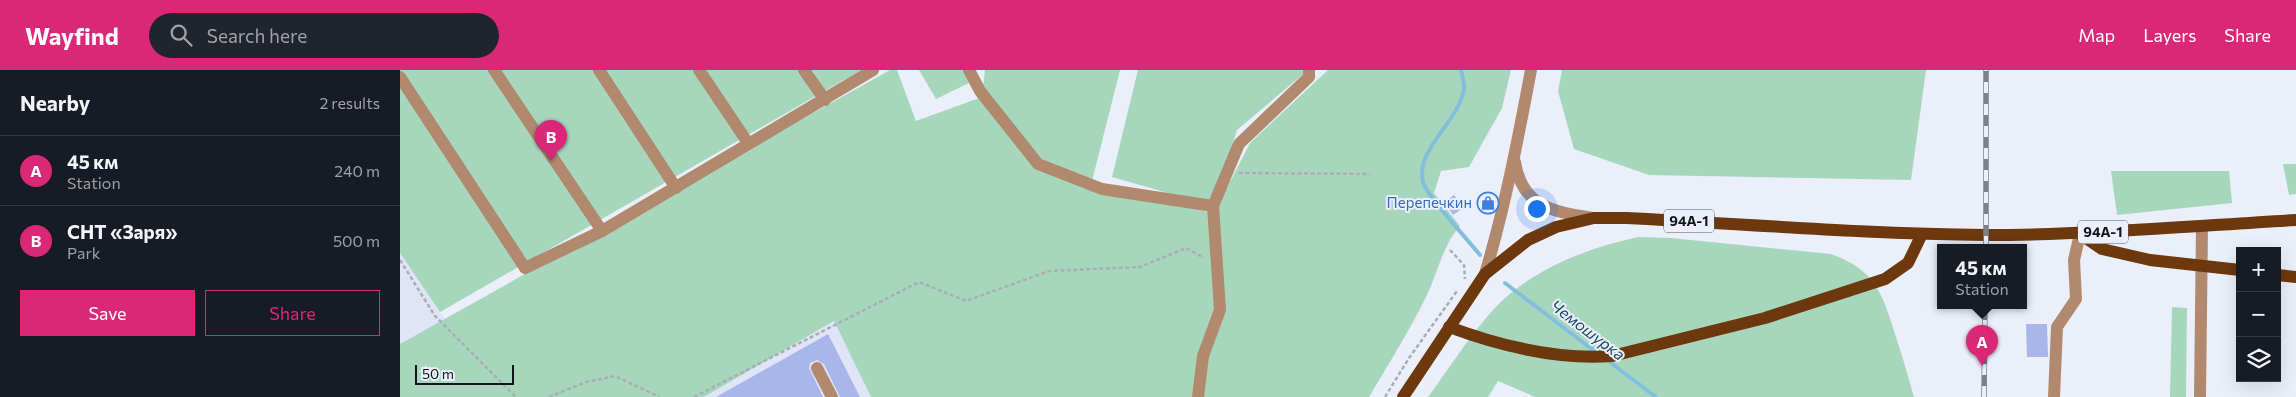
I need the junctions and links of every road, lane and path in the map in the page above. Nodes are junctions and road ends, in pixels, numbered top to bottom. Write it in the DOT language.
graph roads {
  1 [pos="494,70"];
  2 [pos="599,70"];
  3 [pos="699,70"];
  4 [pos="804,70"];
  5 [pos="873,70"];
  6 [pos="969,70"];
  7 [pos="1309,70"];
  8 [pos="1531,70"];
  9 [pos="400,77"];
  10 [pos="825,100"];
  11 [pos="748,143"];
  12 [pos="1514,157"];
  13 [pos="1227,172"];
  14 [pos="1370,174"];
  15 [pos="676,188"];
  16 [pos="1213,206"];
  17 [pos="1594,218"];
  18 [pos="2296,220"];
  19 [pos="2202,226"];
  20 [pos="602,231"];
  21 [pos="1922,234"];
  22 [pos="2080,234"];
  23 [pos="1450,250"];
  24 [pos="400,260"];
  25 [pos="2201,265"];
  26 [pos="1217,266"];
  27 [pos="2236,269"];
  28 [pos="1469,273"];
  29 [pos="1485,274"];
  30 [pos="2281,275"];
  31 [pos="2296,277"];
  32 [pos="1465,279"];
  33 [pos="1449,327"];
  34 [pos="817,368"];
  35 [pos="516,397"];
  36 [pos="548,397"];
  37 [pos="660,397"];
  38 [pos="694,397"];
  39 [pos="832,397"];
  40 [pos="1198,397"];
  41 [pos="1385,397"];
  42 [pos="1403,397"];
  43 [pos="2054,397"];
  44 [pos="2200,397"];
  1 -- 20 [label="street"];
  2 -- 15 [label="street"];
  3 -- 11 [label="street"];
  4 -- 10 [label="street"];
  5 -- 10 [label="street"];
  6 -- 16 [label="street"];
  7 -- 13 [label="street"];
  8 -- 12 [label="street"];
  9 -- 20 [label="street"];
  10 -- 11 [label="street"];
  11 -- 15 [label="street"];
  12 -- 17 [label="street"];
  12 -- 29 [label="street"];
  13 -- 14 [label="path"];
  13 -- 16 [label="street"];
  15 -- 20 [label="street"];
  16 -- 26 [label="street"];
  17 -- 21 [label="main road, 94А-1"];
  17 -- 29 [label="main road, 94А-1"];
  18 -- 19 [label="main road, 94А-1"];
  19 -- 22 [label="main road, 94А-1"];
  19 -- 25 [label="street"];
  21 -- 22 [label="main road, 94А-1"];
  21 -- 33 [label="main road"];
  22 -- 25 [label="main road"];
  22 -- 43 [label="street"];
  23 -- 32 [label="path"];
  24 -- 35 [label="path"];
  25 -- 27 [label="main road"];
  25 -- 44 [label="street"];
  26 -- 38 [label="path"];
  26 -- 40 [label="street"];
  28 -- 32 [label="path"];
  29 -- 33 [label="main road, 94А-1"];
  30 -- 31 [label="main road"];
  32 -- 41 [label="path"];
  33 -- 42 [label="main road, 94А-1"];
  34 -- 39 [label="street"];
  36 -- 37 [label="path"];
}
